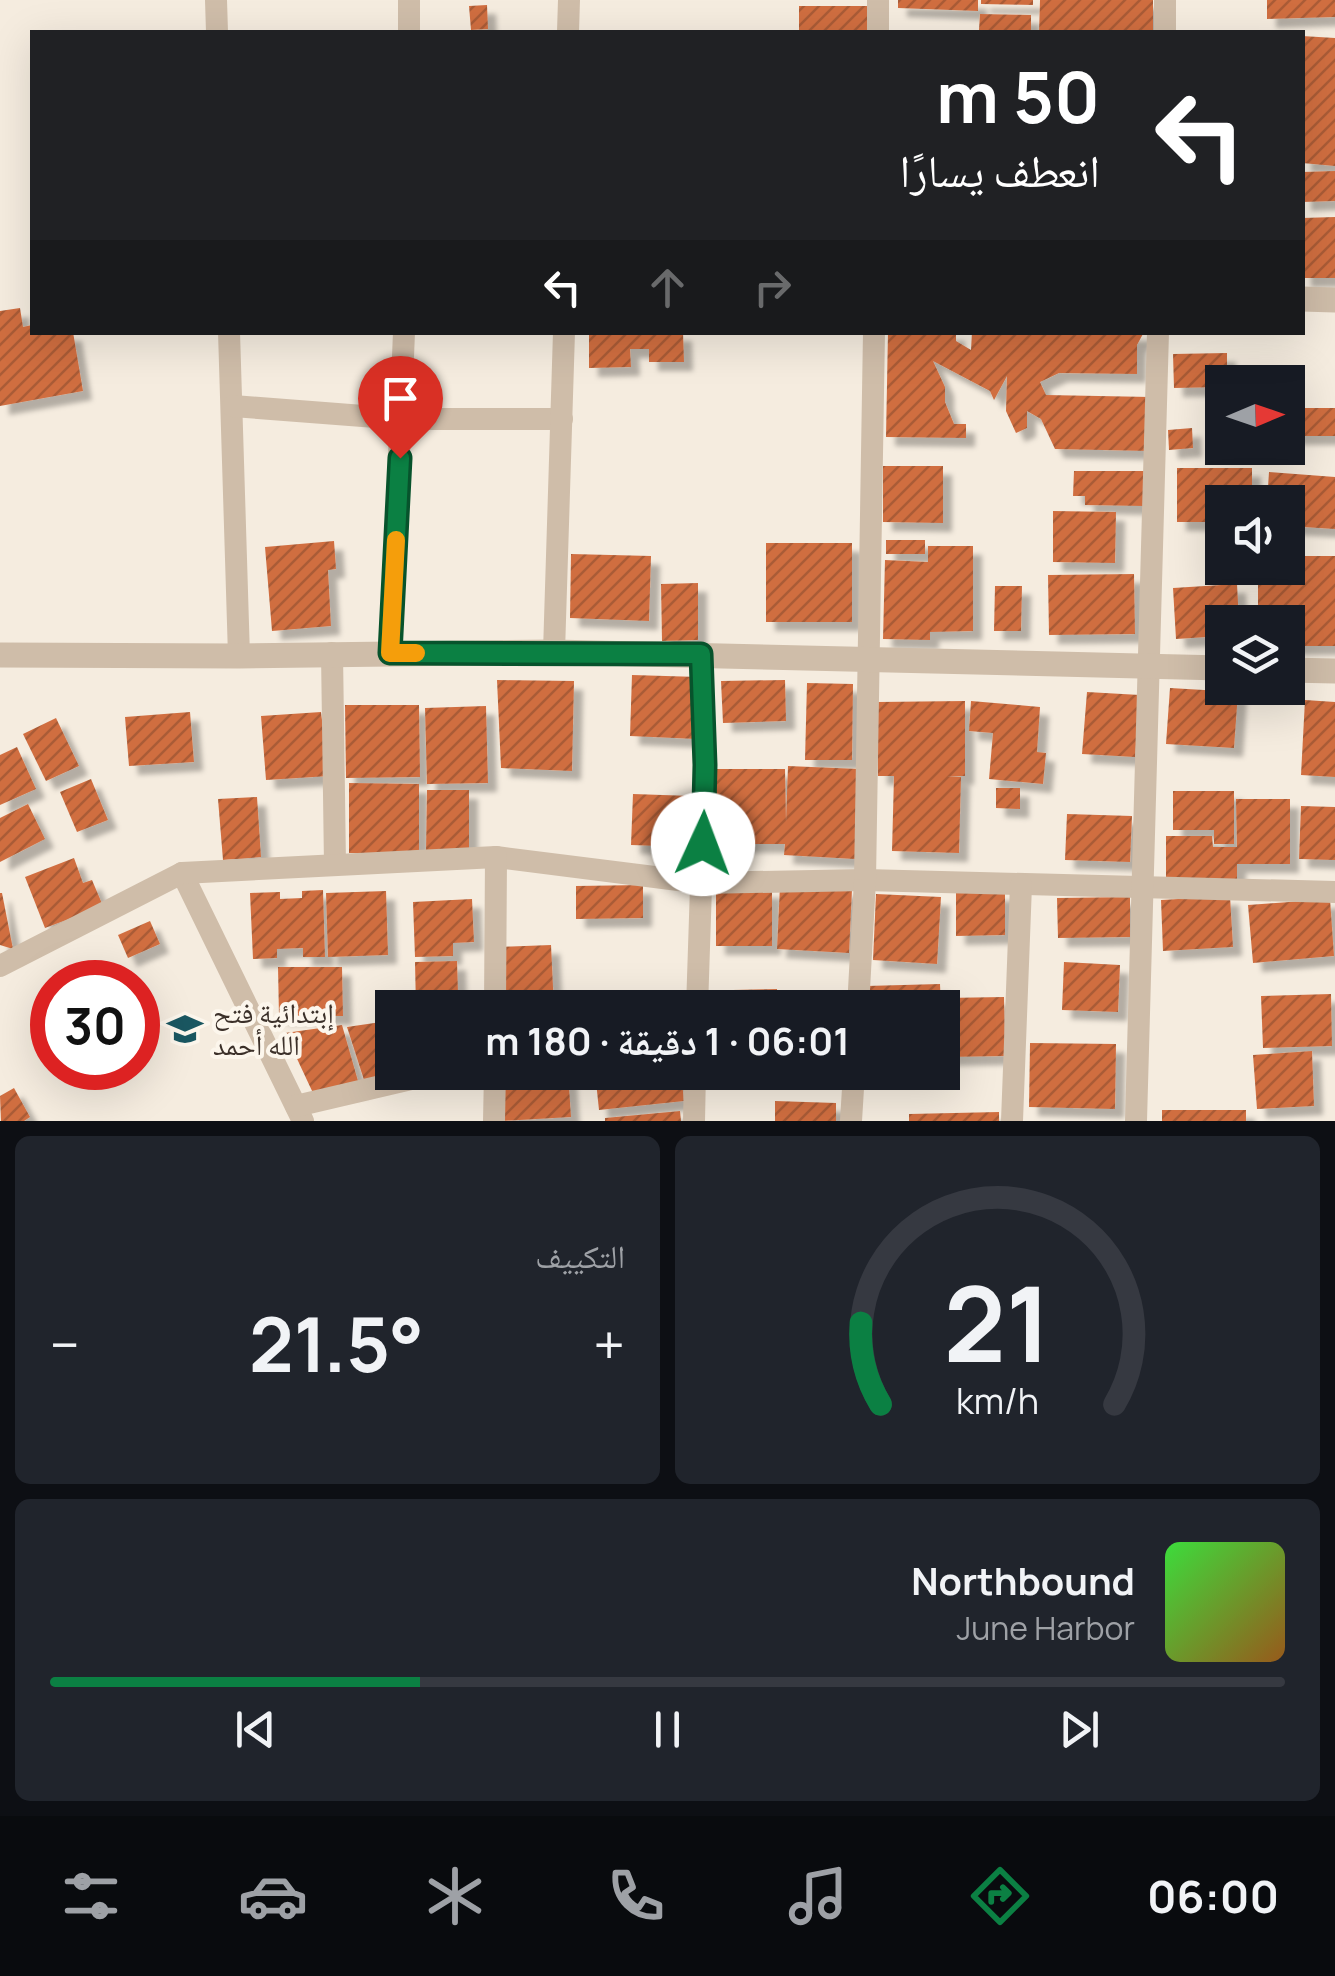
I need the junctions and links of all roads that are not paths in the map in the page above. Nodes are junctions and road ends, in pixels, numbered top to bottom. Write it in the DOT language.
graph roads {
  1 [pos="216,0"];
  2 [pos="409,0"];
  3 [pos="568,0"];
  4 [pos="878,0"];
  5 [pos="1165,0"];
  6 [pos="217,30"];
  7 [pos="409,30"];
  8 [pos="568,30"];
  9 [pos="878,30"];
  10 [pos="1164,30"];
  11 [pos="1305,298"];
  12 [pos="1335,300"];
  13 [pos="229,335"];
  14 [pos="404,335"];
  15 [pos="564,335"];
  16 [pos="874,335"];
  17 [pos="1158,335"];
  18 [pos="232,406"];
  19 [pos="562,419"];
  20 [pos="402,420"];
  21 [pos="554,652"];
  22 [pos="332,653"];
  23 [pos="390,653"];
  24 [pos="701,654"];
  25 [pos="0,655"];
  26 [pos="239,656"];
  27 [pos="869,660"];
  28 [pos="1149,666"];
  29 [pos="1205,668"];
  30 [pos="1305,670"];
  31 [pos="1335,671"];
  32 [pos="496,858"];
  33 [pos="335,866"];
  34 [pos="182,873"];
  35 [pos="865,880"];
  36 [pos="702,883"];
  37 [pos="1022,885"];
  38 [pos="1142,885"];
  39 [pos="1335,892"];
  40 [pos="0,966"];
  41 [pos="495,990"];
  42 [pos="699,990"];
  43 [pos="859,990"];
  44 [pos="381,1090"];
  45 [pos="494,1090"];
  46 [pos="695,1090"];
  47 [pos="853,1090"];
  48 [pos="300,1114"];
  49 [pos="494,1121"];
  50 [pos="694,1121"];
  51 [pos="851,1121"];
  52 [pos="1012,1121"];
  53 [pos="1136,1121"];
  1 -- 6 [label="street"];
  2 -- 7 [label="street"];
  3 -- 8 [label="street"];
  4 -- 9 [label="street"];
  5 -- 10 [label="street"];
  11 -- 12 [label="street"];
  13 -- 18 [label="street"];
  14 -- 20 [label="street"];
  15 -- 19 [label="street"];
  16 -- 27 [label="street"];
  17 -- 28 [label="street"];
  18 -- 20 [label="street"];
  18 -- 26 [label="street"];
  19 -- 20 [label="street"];
  19 -- 21 [label="street"];
  20 -- 23 [label="street"];
  21 -- 23 [label="street"];
  21 -- 24 [label="street"];
  22 -- 23 [label="street"];
  22 -- 26 [label="street"];
  22 -- 33 [label="street"];
  24 -- 27 [label="street"];
  24 -- 36 [label="street"];
  25 -- 26 [label="street"];
  27 -- 28 [label="street"];
  27 -- 35 [label="street"];
  28 -- 29 [label="street"];
  28 -- 38 [label="street"];
  30 -- 31 [label="street"];
  32 -- 33 [label="street"];
  32 -- 36 [label="street"];
  32 -- 41 [label="street"];
  33 -- 34 [label="street"];
  34 -- 40 [label="street"];
  34 -- 48 [label="street"];
  35 -- 36 [label="street"];
  35 -- 37 [label="street"];
  35 -- 43 [label="street"];
  36 -- 42 [label="street"];
  37 -- 38 [label="street"];
  37 -- 52 [label="street"];
  38 -- 39 [label="street"];
  38 -- 53 [label="street"];
  44 -- 48 [label="street"];
  45 -- 49 [label="street"];
  46 -- 50 [label="street"];
  47 -- 51 [label="street"];
}
